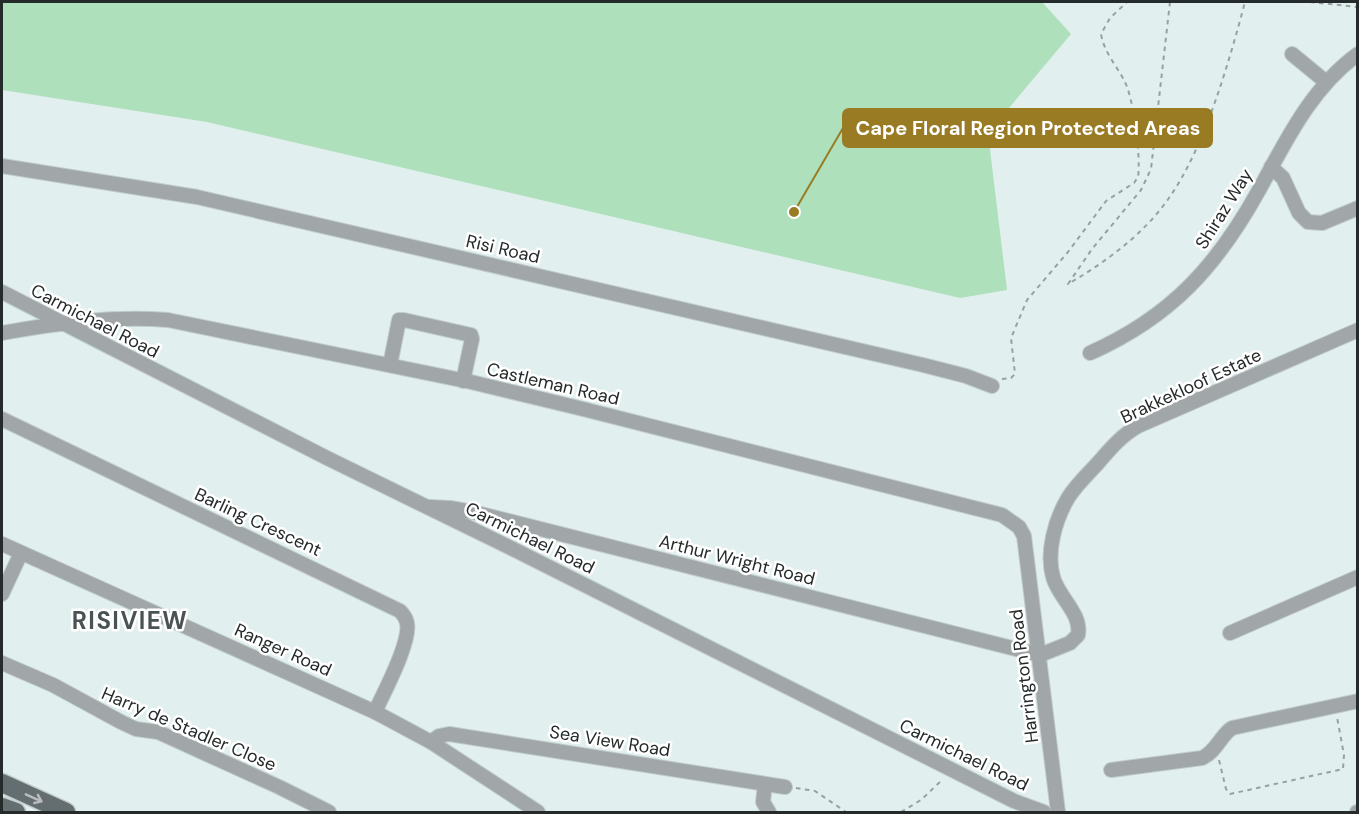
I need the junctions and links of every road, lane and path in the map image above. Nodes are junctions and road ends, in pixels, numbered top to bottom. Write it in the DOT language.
graph roads {
  1 [pos="1127,2"];
  2 [pos="1170,2"];
  3 [pos="1245,2"];
  4 [pos="1310,2"];
  5 [pos="1358,7"];
  6 [pos="1292,54"];
  7 [pos="1358,54"];
  8 [pos="1326,82"];
  9 [pos="2,166"];
  10 [pos="1270,167"];
  11 [pos="1358,208"];
  12 [pos="2,292"];
  13 [pos="60,324"];
  14 [pos="1358,330"];
  15 [pos="2,333"];
  16 [pos="1090,352"];
  17 [pos="390,365"];
  18 [pos="463,381"];
  19 [pos="987,384"];
  20 [pos="2,419"];
  21 [pos="425,508"];
  22 [pos="1024,536"];
  23 [pos="2,544"];
  24 [pos="21,553"];
  25 [pos="1358,577"];
  26 [pos="2,594"];
  27 [pos="1230,633"];
  28 [pos="1040,655"];
  29 [pos="2,663"];
  30 [pos="1358,701"];
  31 [pos="1336,706"];
  32 [pos="375,712"];
  33 [pos="431,742"];
  34 [pos="1218,747"];
  35 [pos="951,769"];
  36 [pos="1111,770"];
  37 [pos="2,783"];
  38 [pos="765,784"];
  39 [pos="784,787"];
  40 [pos="2,807"];
  41 [pos="15,813"];
  42 [pos="66,813"];
  43 [pos="329,813"];
  44 [pos="538,813"];
  45 [pos="769,813"];
  46 [pos="846,813"];
  47 [pos="901,813"];
  48 [pos="1044,813"];
  49 [pos="1058,813"];
  1 -- 19 [label="path"];
  2 -- 3 [label="path"];
  4 -- 5 [label="path"];
  6 -- 8 [label="street"];
  7 -- 8 [label="street, Shiraz Way"];
  8 -- 10 [label="street, Shiraz Way"];
  9 -- 19 [label="street, Risi Road"];
  10 -- 11 [label="street"];
  10 -- 16 [label="street, Shiraz Way"];
  12 -- 13 [label="street, Carmichael Road"];
  13 -- 15 [label="street, Castleman Road"];
  13 -- 17 [label="street, Castleman Road"];
  13 -- 21 [label="street, Carmichael Road"];
  14 -- 28 [label="street, Brakkekloof Estate"];
  17 -- 18 [label="street, Castleman Road"];
  17 -- 18 [label="street"];
  18 -- 22 [label="street, Castleman Road"];
  20 -- 32 [label="street, Barling Crescent"];
  21 -- 28 [label="street, Arthur Wright Road"];
  21 -- 35 [label="street, Carmichael Road"];
  22 -- 28 [label="street, Harrington Road"];
  23 -- 24 [label="street, Ranger Road"];
  24 -- 26 [label="street"];
  24 -- 32 [label="street, Ranger Road"];
  25 -- 27 [label="street"];
  28 -- 49 [label="street, Harrington Road"];
  29 -- 43 [label="street, Harry de Stadler Close"];
  30 -- 31 [label="street"];
  31 -- 34 [label="street"];
  31 -- 34 [label="path"];
  32 -- 33 [label="street, Ranger Road"];
  33 -- 38 [label="street, Sea View Road"];
  33 -- 44 [label="street, Ranger Road"];
  34 -- 36 [label="street"];
  35 -- 47 [label="path"];
  35 -- 48 [label="street, Carmichael Road"];
  37 -- 42 [label="main road, one-way"];
  38 -- 39 [label="street, Sea View Road"];
  38 -- 45 [label="street"];
  39 -- 46 [label="path"];
  40 -- 41 [label="main road"];
}
